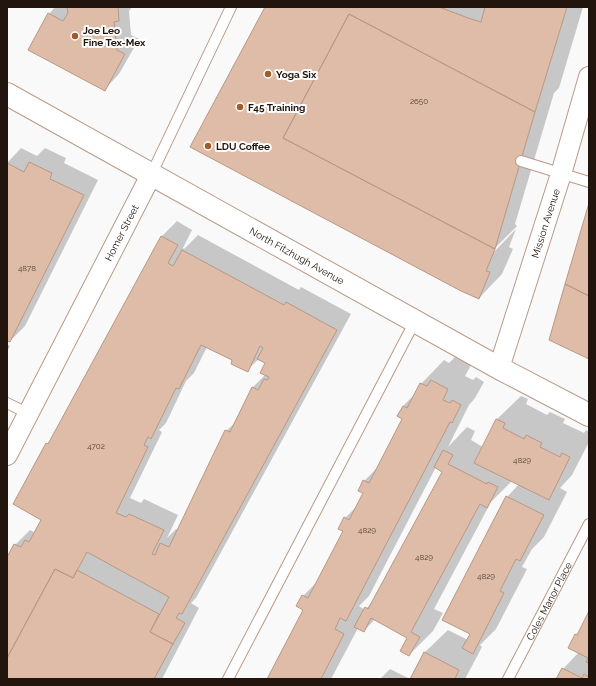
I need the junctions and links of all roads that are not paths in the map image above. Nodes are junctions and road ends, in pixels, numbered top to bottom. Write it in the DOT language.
graph roads {
  1 [pos="231,7"];
  2 [pos="589,77"];
  3 [pos="7,94"];
  4 [pos="521,161"];
  5 [pos="561,174"];
  6 [pos="151,175"];
  7 [pos="589,182"];
  8 [pos="414,321"];
  9 [pos="499,368"];
  10 [pos="7,403"];
  11 [pos="29,414"];
  12 [pos="589,415"];
  13 [pos="7,455"];
  14 [pos="589,524"];
  15 [pos="228,679"];
  16 [pos="508,679"];
  1 -- 6 [label="lane, Homer Street"];
  2 -- 5 [label="street, Mission Avenue"];
  3 -- 6 [label="street, North Fitzhugh Avenue"];
  4 -- 5 [label="lane"];
  5 -- 7 [label="lane"];
  5 -- 9 [label="street, Mission Avenue"];
  6 -- 8 [label="street, North Fitzhugh Avenue"];
  6 -- 11 [label="street, Homer Street"];
  8 -- 9 [label="street, North Fitzhugh Avenue"];
  8 -- 15 [label="lane"];
  9 -- 12 [label="street, North Fitzhugh Avenue"];
  10 -- 11 [label="lane"];
  11 -- 13 [label="street, Homer Street"];
  14 -- 16 [label="lane, Coles Manor Place"];
}
